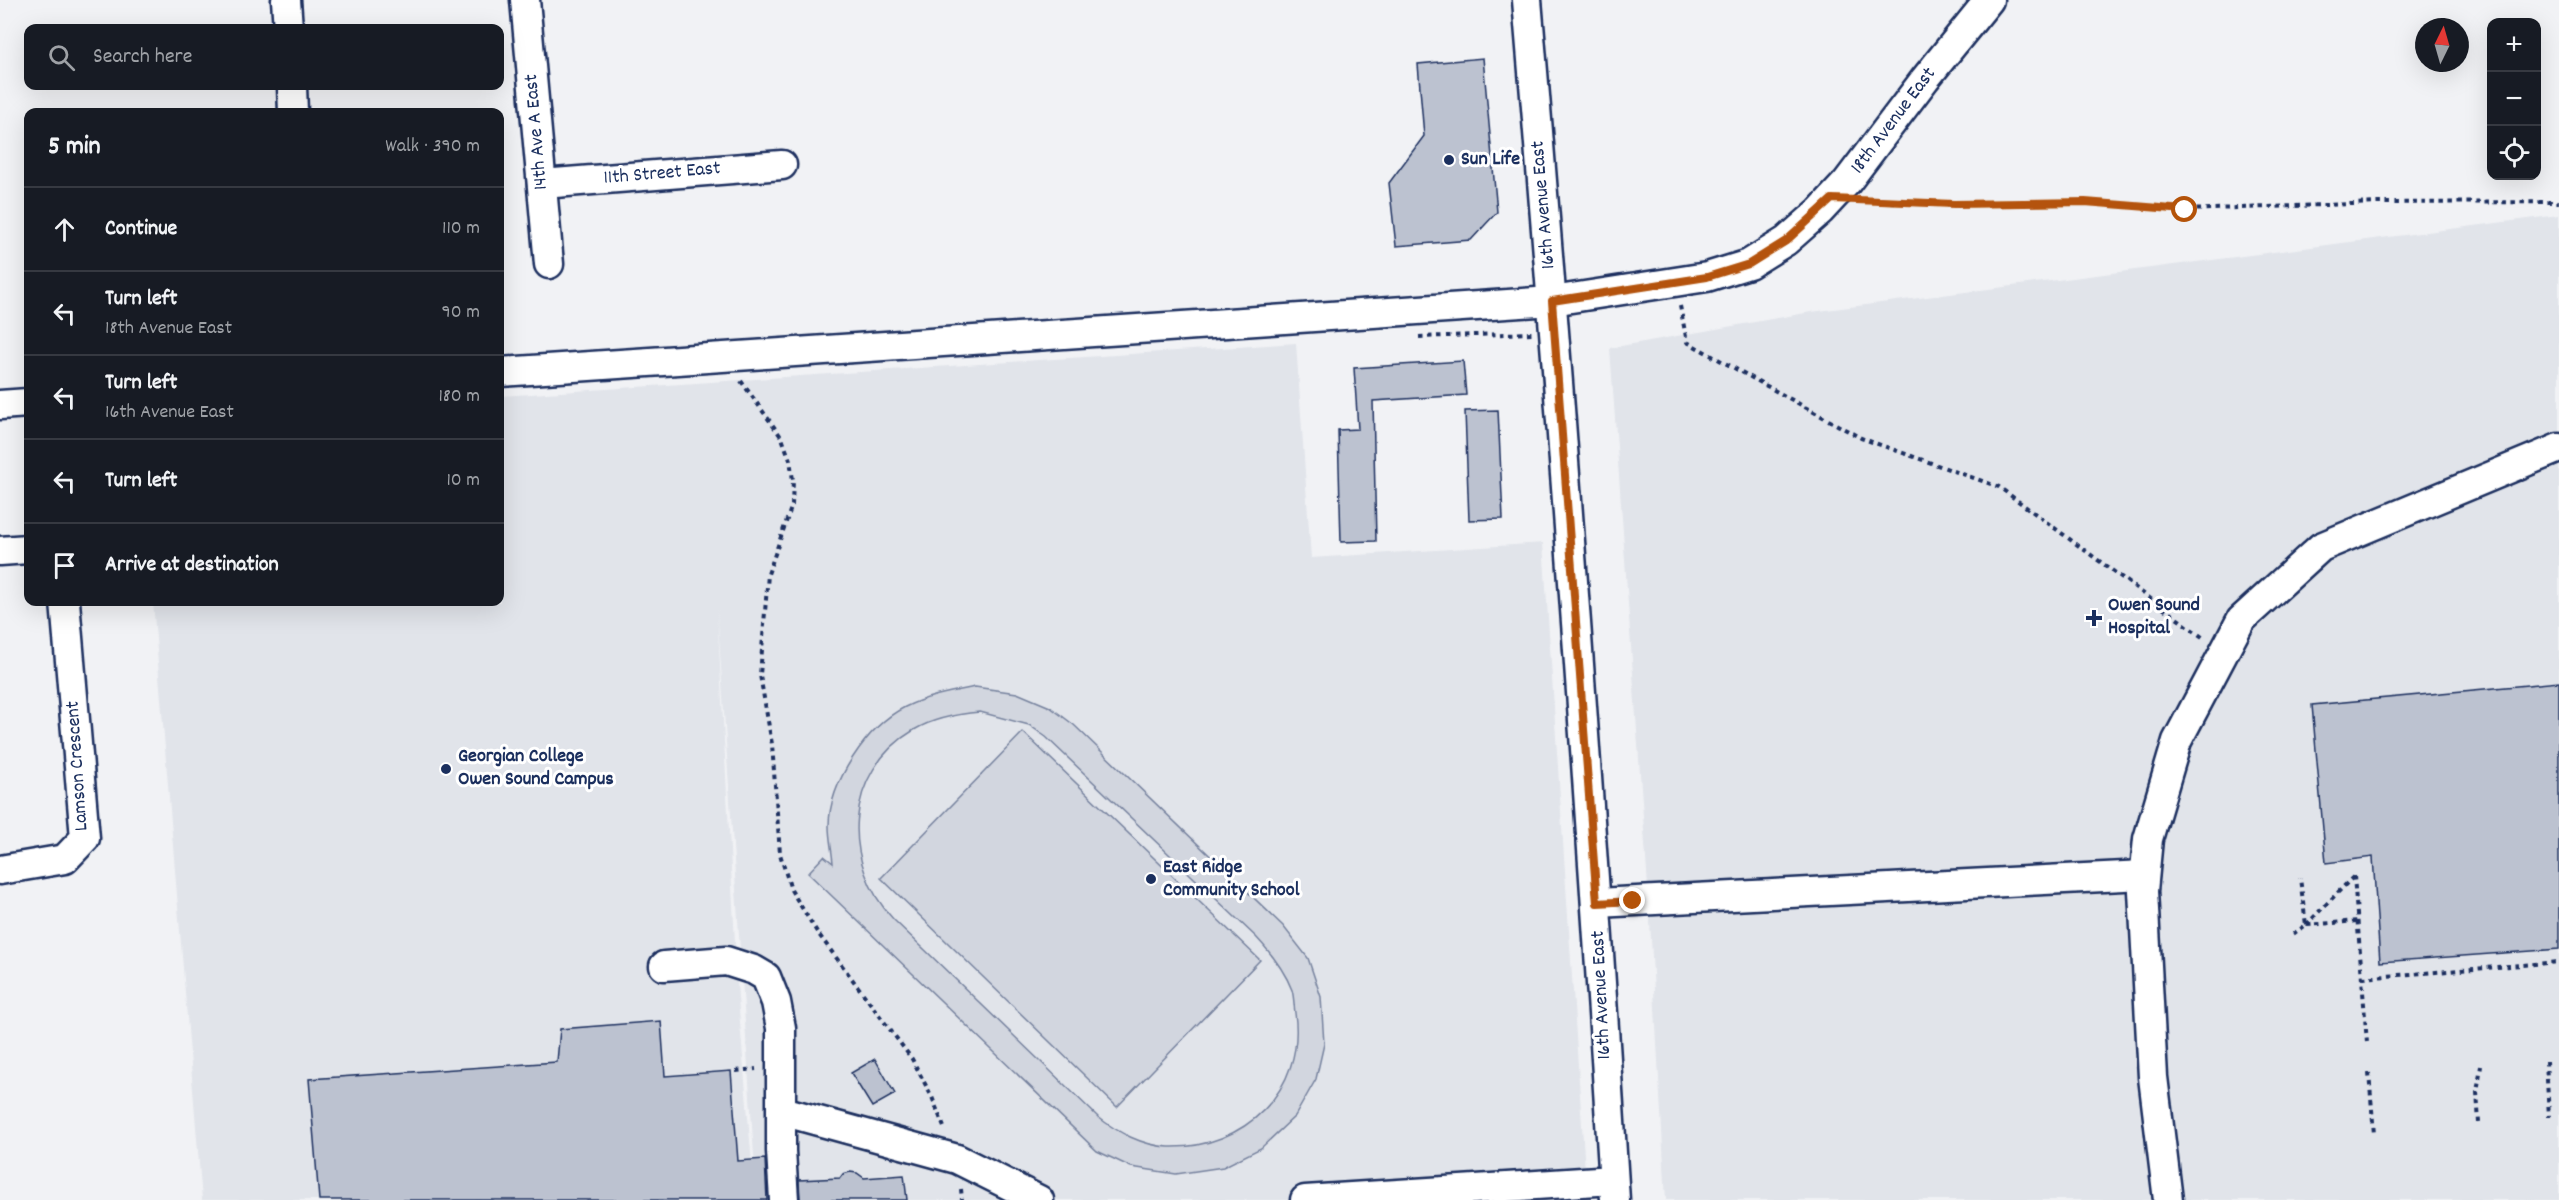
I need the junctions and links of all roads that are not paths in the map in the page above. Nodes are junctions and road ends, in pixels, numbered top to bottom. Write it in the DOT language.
graph roads {
  1 [pos="286,0"];
  2 [pos="525,0"];
  3 [pos="1527,0"];
  4 [pos="1989,0"];
  5 [pos="288,24"];
  6 [pos="292,90"];
  7 [pos="293,108"];
  8 [pos="782,165"];
  9 [pos="542,184"];
  10 [pos="549,264"];
  11 [pos="1552,301"];
  12 [pos="504,372"];
  13 [pos="24,403"];
  14 [pos="0,405"];
  15 [pos="2559,448"];
  16 [pos="24,549"];
  17 [pos="0,551"];
  18 [pos="65,606"];
  19 [pos="0,870"];
  20 [pos="2144,875"];
  21 [pos="1597,903"];
  22 [pos="664,966"];
  23 [pos="782,1111"];
  24 [pos="1614,1190"];
  25 [pos="784,1200"];
  26 [pos="1039,1200"];
  27 [pos="1305,1200"];
  28 [pos="2168,1200"];
  1 -- 5 [label="street"];
  2 -- 9 [label="street, 14th Ave A East"];
  3 -- 11 [label="street, 16th Avenue East"];
  4 -- 11 [label="street, 18th Avenue East"];
  6 -- 7 [label="street"];
  8 -- 9 [label="street, 11th Street East"];
  9 -- 10 [label="street, 14th Ave A East"];
  11 -- 12 [label="street, 18th Avenue East"];
  11 -- 21 [label="street, 16th Avenue East"];
  13 -- 14 [label="street"];
  15 -- 20 [label="street"];
  16 -- 17 [label="street"];
  18 -- 19 [label="street, Lamson Crescent"];
  20 -- 21 [label="street"];
  20 -- 28 [label="street"];
  21 -- 24 [label="street, 16th Avenue East"];
  22 -- 23 [label="street"];
  23 -- 25 [label="street"];
  23 -- 26 [label="street"];
  24 -- 27 [label="street"];
}
